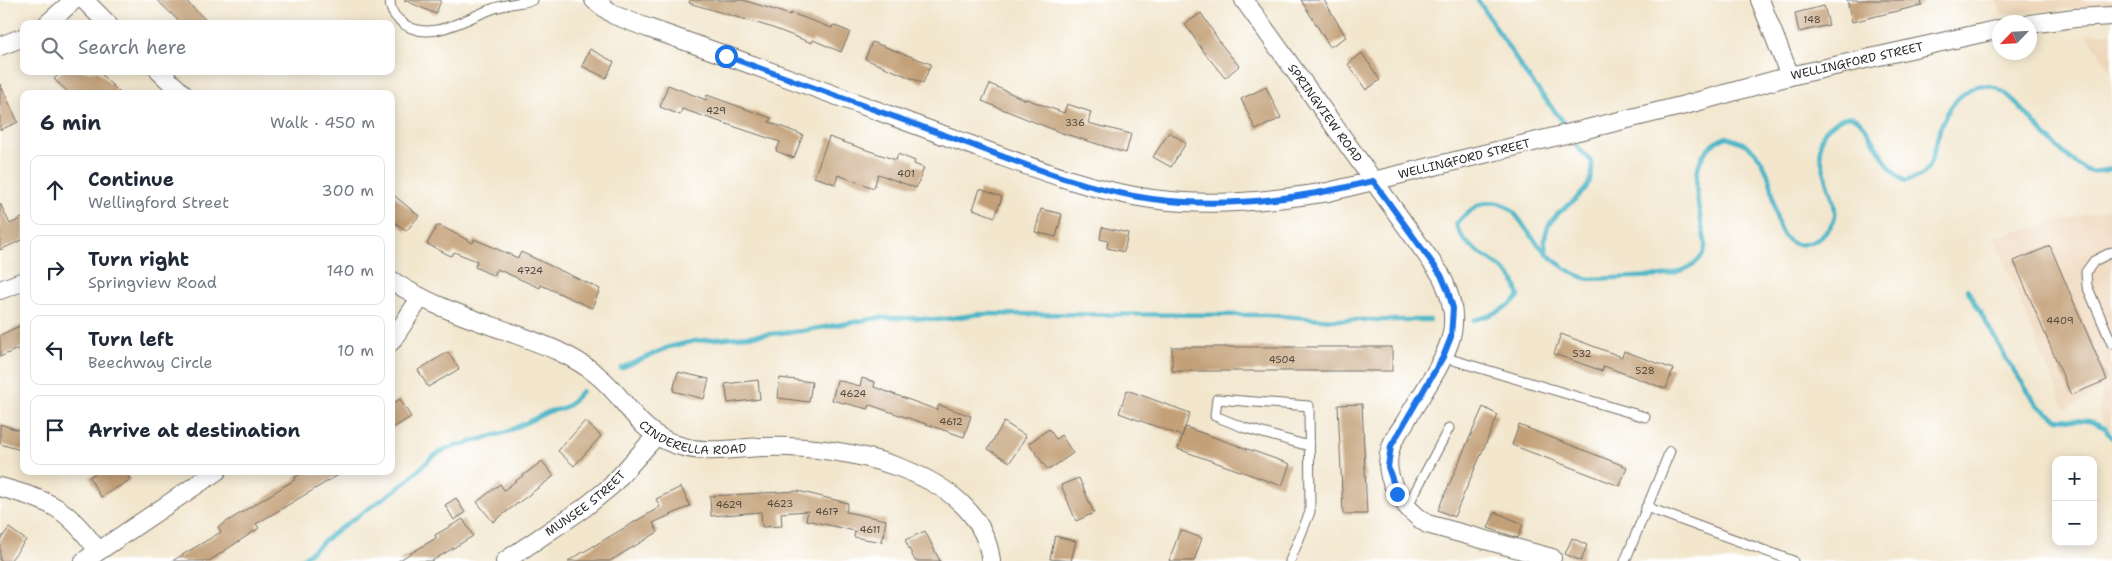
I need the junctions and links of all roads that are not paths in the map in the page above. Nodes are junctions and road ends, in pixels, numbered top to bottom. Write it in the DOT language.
graph roads {
  1 [pos="74,0"];
  2 [pos="84,0"];
  3 [pos="390,0"];
  4 [pos="533,0"];
  5 [pos="594,0"];
  6 [pos="1244,0"];
  7 [pos="1760,0"];
  8 [pos="2112,16"];
  9 [pos="52,20"];
  10 [pos="104,20"];
  11 [pos="2037,23"];
  12 [pos="1992,32"];
  13 [pos="20,38"];
  14 [pos="0,46"];
  15 [pos="163,75"];
  16 [pos="1790,76"];
  17 [pos="179,90"];
  18 [pos="1373,181"];
  19 [pos="2112,252"];
  20 [pos="20,282"];
  21 [pos="395,282"];
  22 [pos="0,290"];
  23 [pos="421,297"];
  24 [pos="395,336"];
  25 [pos="2112,344"];
  26 [pos="1443,357"];
  27 [pos="1645,417"];
  28 [pos="1449,428"];
  29 [pos="656,436"];
  30 [pos="1309,446"];
  31 [pos="1670,451"];
  32 [pos="211,475"];
  33 [pos="0,487"];
  34 [pos="1407,507"];
  35 [pos="1646,507"];
  36 [pos="91,556"];
  37 [pos="1552,558"];
  38 [pos="505,561"];
  39 [pos="991,561"];
  40 [pos="1290,561"];
  41 [pos="1625,561"];
  42 [pos="1793,561"];
  1 -- 9 [label="street"];
  2 -- 10 [label="street"];
  3 -- 4 [label="lane"];
  5 -- 18 [label="street, WELLINGFORD STREET"];
  6 -- 18 [label="street, SPRINGVIEW ROAD"];
  7 -- 16 [label="street"];
  8 -- 11 [label="street"];
  12 -- 16 [label="street, WELLINGFORD STREET"];
  13 -- 14 [label="street"];
  15 -- 17 [label="street"];
  16 -- 18 [label="street, WELLINGFORD STREET"];
  18 -- 26 [label="street, SPRINGVIEW ROAD"];
  19 -- 25 [label="lane"];
  20 -- 22 [label="street"];
  21 -- 23 [label="street, CINDERELLA ROAD"];
  23 -- 24 [label="street"];
  23 -- 29 [label="street, CINDERELLA ROAD"];
  26 -- 27 [label="lane"];
  26 -- 34 [label="street, SPRINGVIEW ROAD"];
  28 -- 34 [label="lane"];
  29 -- 38 [label="street, MUNSEE STREET"];
  29 -- 39 [label="street, CINDERELLA ROAD"];
  30 -- 30 [label="lane"];
  30 -- 40 [label="lane"];
  31 -- 35 [label="lane"];
  32 -- 36 [label="street"];
  33 -- 36 [label="street"];
  34 -- 37 [label="street"];
  35 -- 41 [label="lane"];
  35 -- 42 [label="lane"];
}
